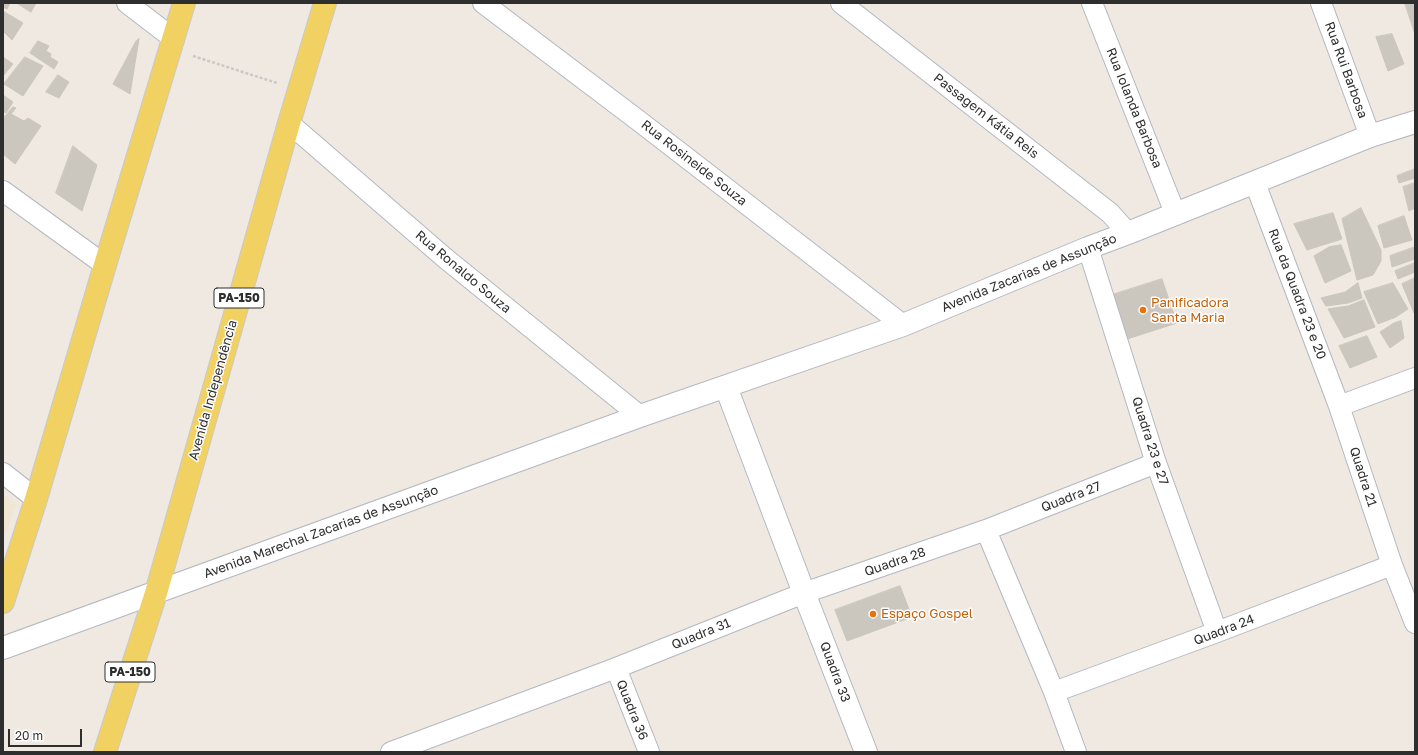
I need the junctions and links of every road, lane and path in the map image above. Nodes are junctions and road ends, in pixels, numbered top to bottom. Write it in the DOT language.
graph roads {
  1 [pos="127,3"];
  2 [pos="184,3"];
  3 [pos="325,3"];
  4 [pos="483,3"];
  5 [pos="841,3"];
  6 [pos="1092,3"];
  7 [pos="1321,3"];
  8 [pos="173,44"];
  9 [pos="298,90"];
  10 [pos="1415,122"];
  11 [pos="289,123"];
  12 [pos="1370,136"];
  13 [pos="1254,182"];
  14 [pos="3,191"];
  15 [pos="1175,213"];
  16 [pos="1128,233"];
  17 [pos="1088,248"];
  18 [pos="105,265"];
  19 [pos="903,325"];
  20 [pos="1415,378"];
  21 [pos="726,386"];
  22 [pos="1339,406"];
  23 [pos="640,416"];
  24 [pos="1156,463"];
  25 [pos="3,473"];
  26 [pos="36,498"];
  27 [pos="986,530"];
  28 [pos="1392,565"];
  29 [pos="156,593"];
  30 [pos="804,593"];
  31 [pos="3,602"];
  32 [pos="1415,623"];
  33 [pos="1217,632"];
  34 [pos="3,648"];
  35 [pos="616,668"];
  36 [pos="1054,692"];
  37 [pos="105,752"];
  38 [pos="391,752"];
  39 [pos="649,752"];
  40 [pos="866,752"];
  41 [pos="1076,752"];
  1 -- 8 [label="street"];
  2 -- 8 [label="main road"];
  3 -- 9 [label="main road, Avenida Independência / PA-150"];
  4 -- 19 [label="street, Rua Rosineide Souza"];
  5 -- 16 [label="street, Passagem Kátia Reis"];
  6 -- 15 [label="street, Rua Iolanda Barbosa"];
  7 -- 12 [label="street, Rua Rui Barbosa"];
  8 -- 9 [label="path"];
  8 -- 18 [label="main road"];
  9 -- 11 [label="main road, Avenida Independência / PA-150"];
  10 -- 12 [label="main road, Avenida Zacarias de Assunção"];
  11 -- 23 [label="street, Rua Ronaldo Souza"];
  11 -- 29 [label="main road, Avenida Independência / PA-150"];
  12 -- 13 [label="main road, Avenida Zacarias de Assunção"];
  13 -- 15 [label="main road, Avenida Zacarias de Assunção"];
  13 -- 22 [label="street, Rua da Quadra 23 e 20"];
  14 -- 18 [label="street"];
  15 -- 16 [label="main road, Avenida Zacarias de Assunção"];
  16 -- 17 [label="main road, Avenida Zacarias de Assunção"];
  17 -- 19 [label="main road, Avenida Zacarias de Assunção"];
  17 -- 24 [label="street, Quadra 23 e 27"];
  18 -- 26 [label="main road"];
  19 -- 21 [label="main road, Avenida Zacarias de Assunção"];
  20 -- 22 [label="street"];
  21 -- 23 [label="main road, Avenida Zacarias de Assunção"];
  21 -- 30 [label="main road"];
  22 -- 28 [label="street, Quadra 21"];
  23 -- 29 [label="main road, Avenida Marechal Zacarias de Assunção"];
  24 -- 27 [label="street, Quadra 27"];
  24 -- 33 [label="street, Quadra 23 e 27"];
  25 -- 26 [label="street"];
  26 -- 31 [label="main road"];
  27 -- 30 [label="street, Quadra 28"];
  27 -- 36 [label="street"];
  28 -- 32 [label="street, Quadra 21"];
  28 -- 33 [label="street, Quadra 24"];
  29 -- 34 [label="main road, Avenida Marechal Zacarias de Assunção"];
  29 -- 37 [label="main road, Avenida Independência / PA-150"];
  30 -- 35 [label="street, Quadra 31"];
  30 -- 40 [label="main road, Quadra 33"];
  33 -- 36 [label="street, Quadra 24"];
  35 -- 38 [label="street, Quadra 31"];
  35 -- 39 [label="street, Quadra 36"];
  36 -- 41 [label="street"];
}
